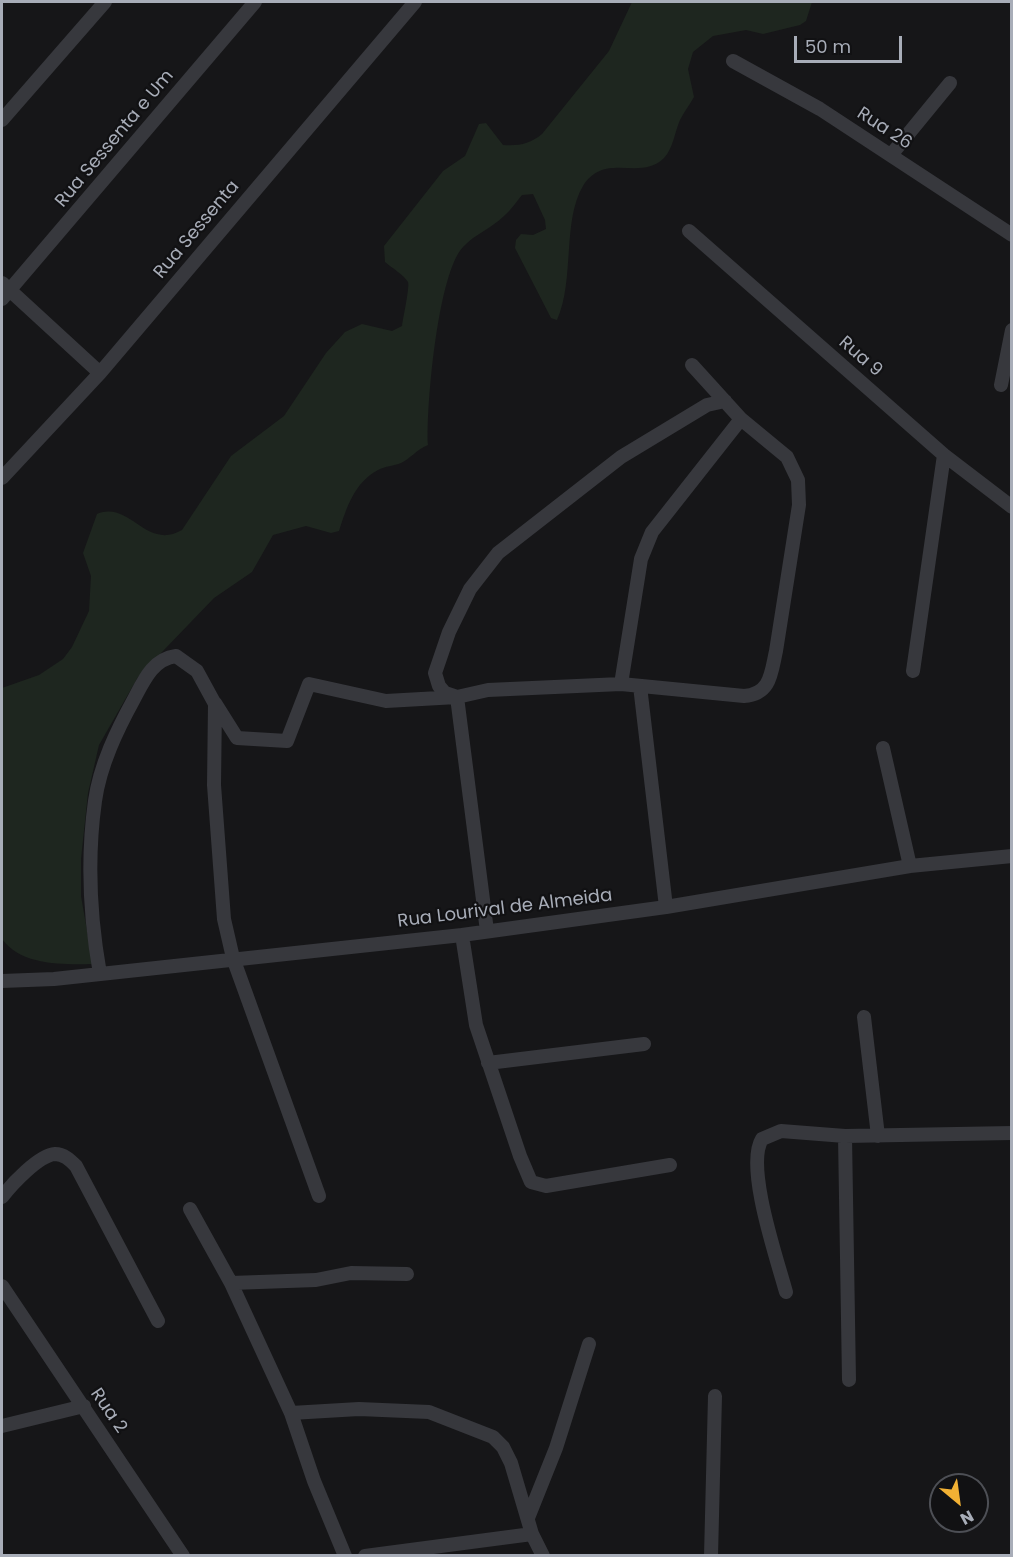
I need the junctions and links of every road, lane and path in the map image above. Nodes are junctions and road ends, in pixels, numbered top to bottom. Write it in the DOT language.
graph roads {
  1 [pos="105,2"];
  2 [pos="255,2"];
  3 [pos="415,2"];
  4 [pos="733,61"];
  5 [pos="950,83"];
  6 [pos="2,120"];
  7 [pos="891,155"];
  8 [pos="689,231"];
  9 [pos="1011,235"];
  10 [pos="4,291"];
  11 [pos="1011,330"];
  12 [pos="692,365"];
  13 [pos="100,373"];
  14 [pos="1001,385"];
  15 [pos="724,401"];
  16 [pos="741,419"];
  17 [pos="944,455"];
  18 [pos="2,478"];
  19 [pos="1011,507"];
  20 [pos="914,671"];
  21 [pos="621,684"];
  22 [pos="640,686"];
  23 [pos="457,697"];
  24 [pos="213,699"];
  25 [pos="883,748"];
  26 [pos="1011,856"];
  27 [pos="910,866"];
  28 [pos="666,907"];
  29 [pos="487,931"];
  30 [pos="462,935"];
  31 [pos="233,958"];
  32 [pos="100,974"];
  33 [pos="2,981"];
  34 [pos="864,1017"];
  35 [pos="644,1044"];
  36 [pos="488,1063"];
  37 [pos="1011,1133"];
  38 [pos="845,1136"];
  39 [pos="878,1136"];
  40 [pos="670,1165"];
  41 [pos="319,1196"];
  42 [pos="2,1197"];
  43 [pos="190,1209"];
  44 [pos="407,1274"];
  45 [pos="231,1283"];
  46 [pos="2,1286"];
  47 [pos="786,1292"];
  48 [pos="158,1321"];
  49 [pos="589,1344"];
  50 [pos="849,1380"];
  51 [pos="716,1396"];
  52 [pos="84,1406"];
  53 [pos="291,1413"];
  54 [pos="2,1426"];
  55 [pos="528,1518"];
  56 [pos="532,1534"];
  57 [pos="183,1556"];
  58 [pos="345,1556"];
  59 [pos="365,1556"];
  60 [pos="543,1556"];
  61 [pos="711,1556"];
  1 -- 6 [label="street"];
  2 -- 10 [label="street, Rua Sessenta e Um"];
  3 -- 13 [label="street, Rua Sessenta"];
  4 -- 7 [label="street, Rua 26"];
  5 -- 7 [label="street"];
  7 -- 9 [label="street, Rua 26"];
  8 -- 17 [label="street, Rua 9"];
  10 -- 13 [label="street"];
  11 -- 14 [label="street"];
  12 -- 15 [label="street"];
  13 -- 18 [label="street, Rua Sessenta"];
  15 -- 16 [label="street"];
  15 -- 23 [label="street"];
  16 -- 21 [label="street"];
  16 -- 22 [label="street"];
  17 -- 19 [label="street, Rua 9"];
  17 -- 20 [label="street"];
  21 -- 22 [label="street"];
  21 -- 23 [label="street"];
  22 -- 28 [label="street"];
  23 -- 24 [label="street"];
  23 -- 29 [label="street"];
  24 -- 31 [label="street"];
  24 -- 32 [label="street"];
  25 -- 27 [label="street"];
  26 -- 27 [label="street, Rua Lourival de Almeida"];
  27 -- 28 [label="street, Rua Lourival de Almeida"];
  28 -- 29 [label="street, Rua Lourival de Almeida"];
  29 -- 30 [label="street, Rua Lourival de Almeida"];
  30 -- 31 [label="street, Rua Lourival de Almeida"];
  30 -- 36 [label="street"];
  31 -- 32 [label="street, Rua Lourival de Almeida"];
  31 -- 41 [label="street"];
  32 -- 33 [label="street, Rua Lourival de Almeida"];
  34 -- 39 [label="street"];
  35 -- 36 [label="street"];
  36 -- 40 [label="street"];
  37 -- 39 [label="street"];
  38 -- 39 [label="street"];
  38 -- 47 [label="street"];
  38 -- 50 [label="street"];
  42 -- 48 [label="street"];
  43 -- 45 [label="street"];
  44 -- 45 [label="street"];
  45 -- 53 [label="street"];
  46 -- 52 [label="street, Rua 2"];
  49 -- 55 [label="street"];
  51 -- 61 [label="street"];
  52 -- 54 [label="street"];
  52 -- 57 [label="street, Rua 2"];
  53 -- 55 [label="street"];
  53 -- 58 [label="street"];
  55 -- 56 [label="street"];
  56 -- 59 [label="street"];
  56 -- 60 [label="street"];
}
